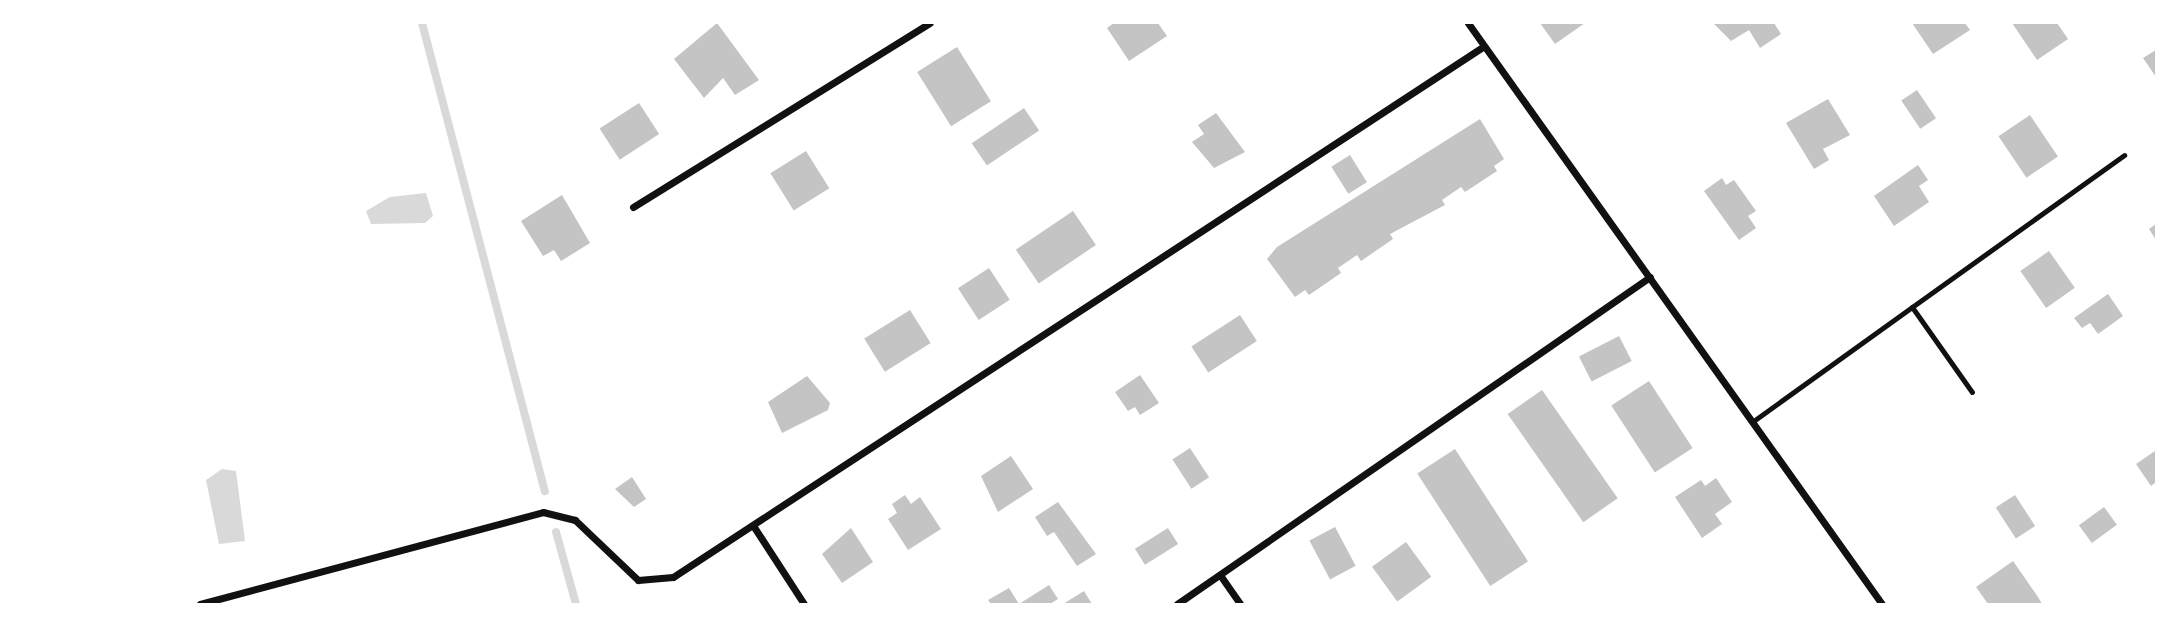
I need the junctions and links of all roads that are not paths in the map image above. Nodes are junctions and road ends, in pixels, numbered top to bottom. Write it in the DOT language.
graph roads {
  1 [pos="930,23"];
  2 [pos="1468,23"];
  3 [pos="1484,46"];
  4 [pos="2124,155"];
  5 [pos="633,207"];
  6 [pos="1650,277"];
  7 [pos="1912,307"];
  8 [pos="1972,392"];
  9 [pos="1752,422"];
  10 [pos="754,527"];
  11 [pos="1220,575"];
  12 [pos="200,604"];
  13 [pos="804,604"];
  14 [pos="1178,604"];
  15 [pos="1240,604"];
  16 [pos="1882,604"];
  1 -- 5 [label="street"];
  2 -- 3 [label="street"];
  3 -- 6 [label="street"];
  3 -- 10 [label="street"];
  4 -- 7 [label="lane"];
  6 -- 9 [label="street"];
  6 -- 11 [label="street"];
  7 -- 8 [label="lane"];
  7 -- 9 [label="lane"];
  9 -- 16 [label="street"];
  10 -- 12 [label="street"];
  10 -- 13 [label="street"];
  11 -- 14 [label="street"];
  11 -- 15 [label="street"];
}
